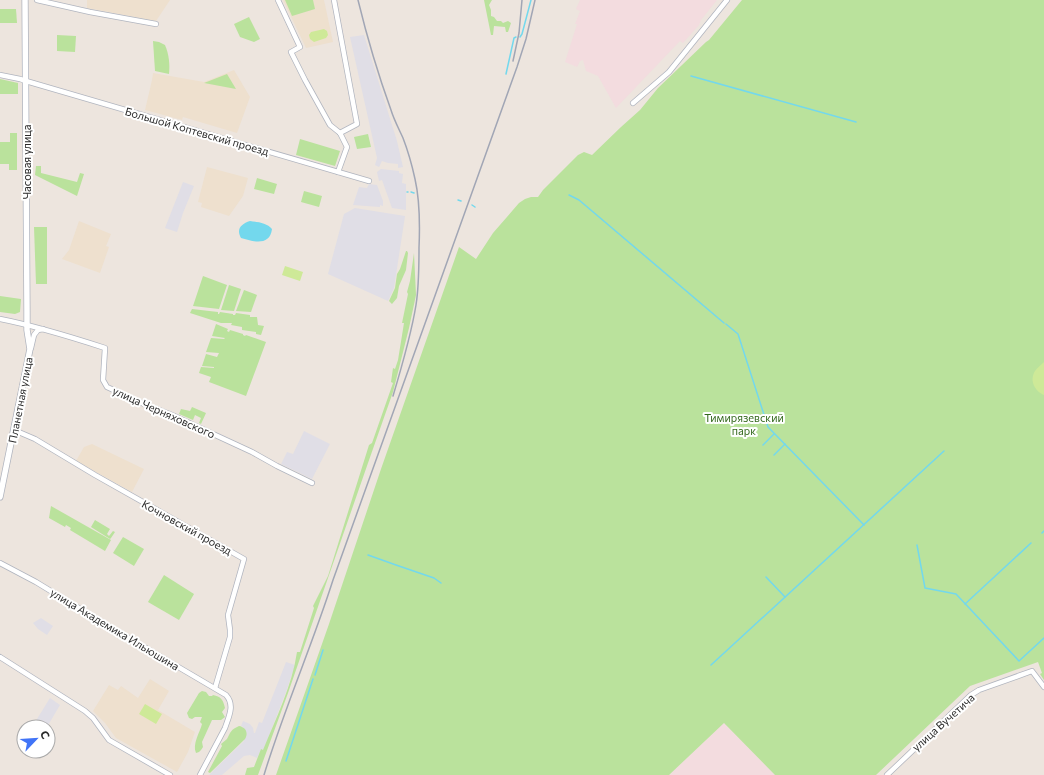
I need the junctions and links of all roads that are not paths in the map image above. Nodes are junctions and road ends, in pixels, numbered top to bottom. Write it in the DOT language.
graph roads {
  1 [pos="26,0"];
  2 [pos="37,0"];
  3 [pos="278,0"];
  4 [pos="334,0"];
  5 [pos="727,0"];
  6 [pos="156,24"];
  7 [pos="0,75"];
  8 [pos="26,81"];
  9 [pos="633,103"];
  10 [pos="340,133"];
  11 [pos="338,172"];
  12 [pos="369,181"];
  13 [pos="0,319"];
  14 [pos="27,325"];
  15 [pos="43,329"];
  16 [pos="30,349"];
  17 [pos="14,430"];
  18 [pos="312,483"];
  19 [pos="0,497"];
  20 [pos="0,563"];
  21 [pos="0,657"];
  22 [pos="1044,687"];
  23 [pos="215,688"];
  24 [pos="170,775"];
  25 [pos="200,775"];
  26 [pos="887,775"];
  1 -- 8 [label="street, Часовая улица"];
  2 -- 6 [label="street"];
  3 -- 10 [label="street"];
  4 -- 10 [label="street"];
  5 -- 9 [label="street"];
  7 -- 8 [label="street, Большой Коптевский проезд"];
  8 -- 11 [label="street, Большой Коптевский проезд"];
  8 -- 14 [label="street, Часовая улица"];
  10 -- 11 [label="street"];
  11 -- 12 [label="street, Большой Коптевский проезд"];
  13 -- 14 [label="street, улица Черняховского"];
  14 -- 15 [label="street, улица Черняховского"];
  14 -- 16 [label="street, Планетная улица"];
  15 -- 16 [label="street, Планетная улица"];
  15 -- 18 [label="street, улица Черняховского"];
  16 -- 17 [label="street, Планетная улица"];
  17 -- 19 [label="street, Планетная улица"];
  17 -- 23 [label="street, Кочновский проезд"];
  20 -- 23 [label="street, улица Академика Ильюшина"];
  21 -- 24 [label="street"];
  22 -- 26 [label="street, улица Вучетича"];
  23 -- 25 [label="street, улица Академика Ильюшина"];
}
